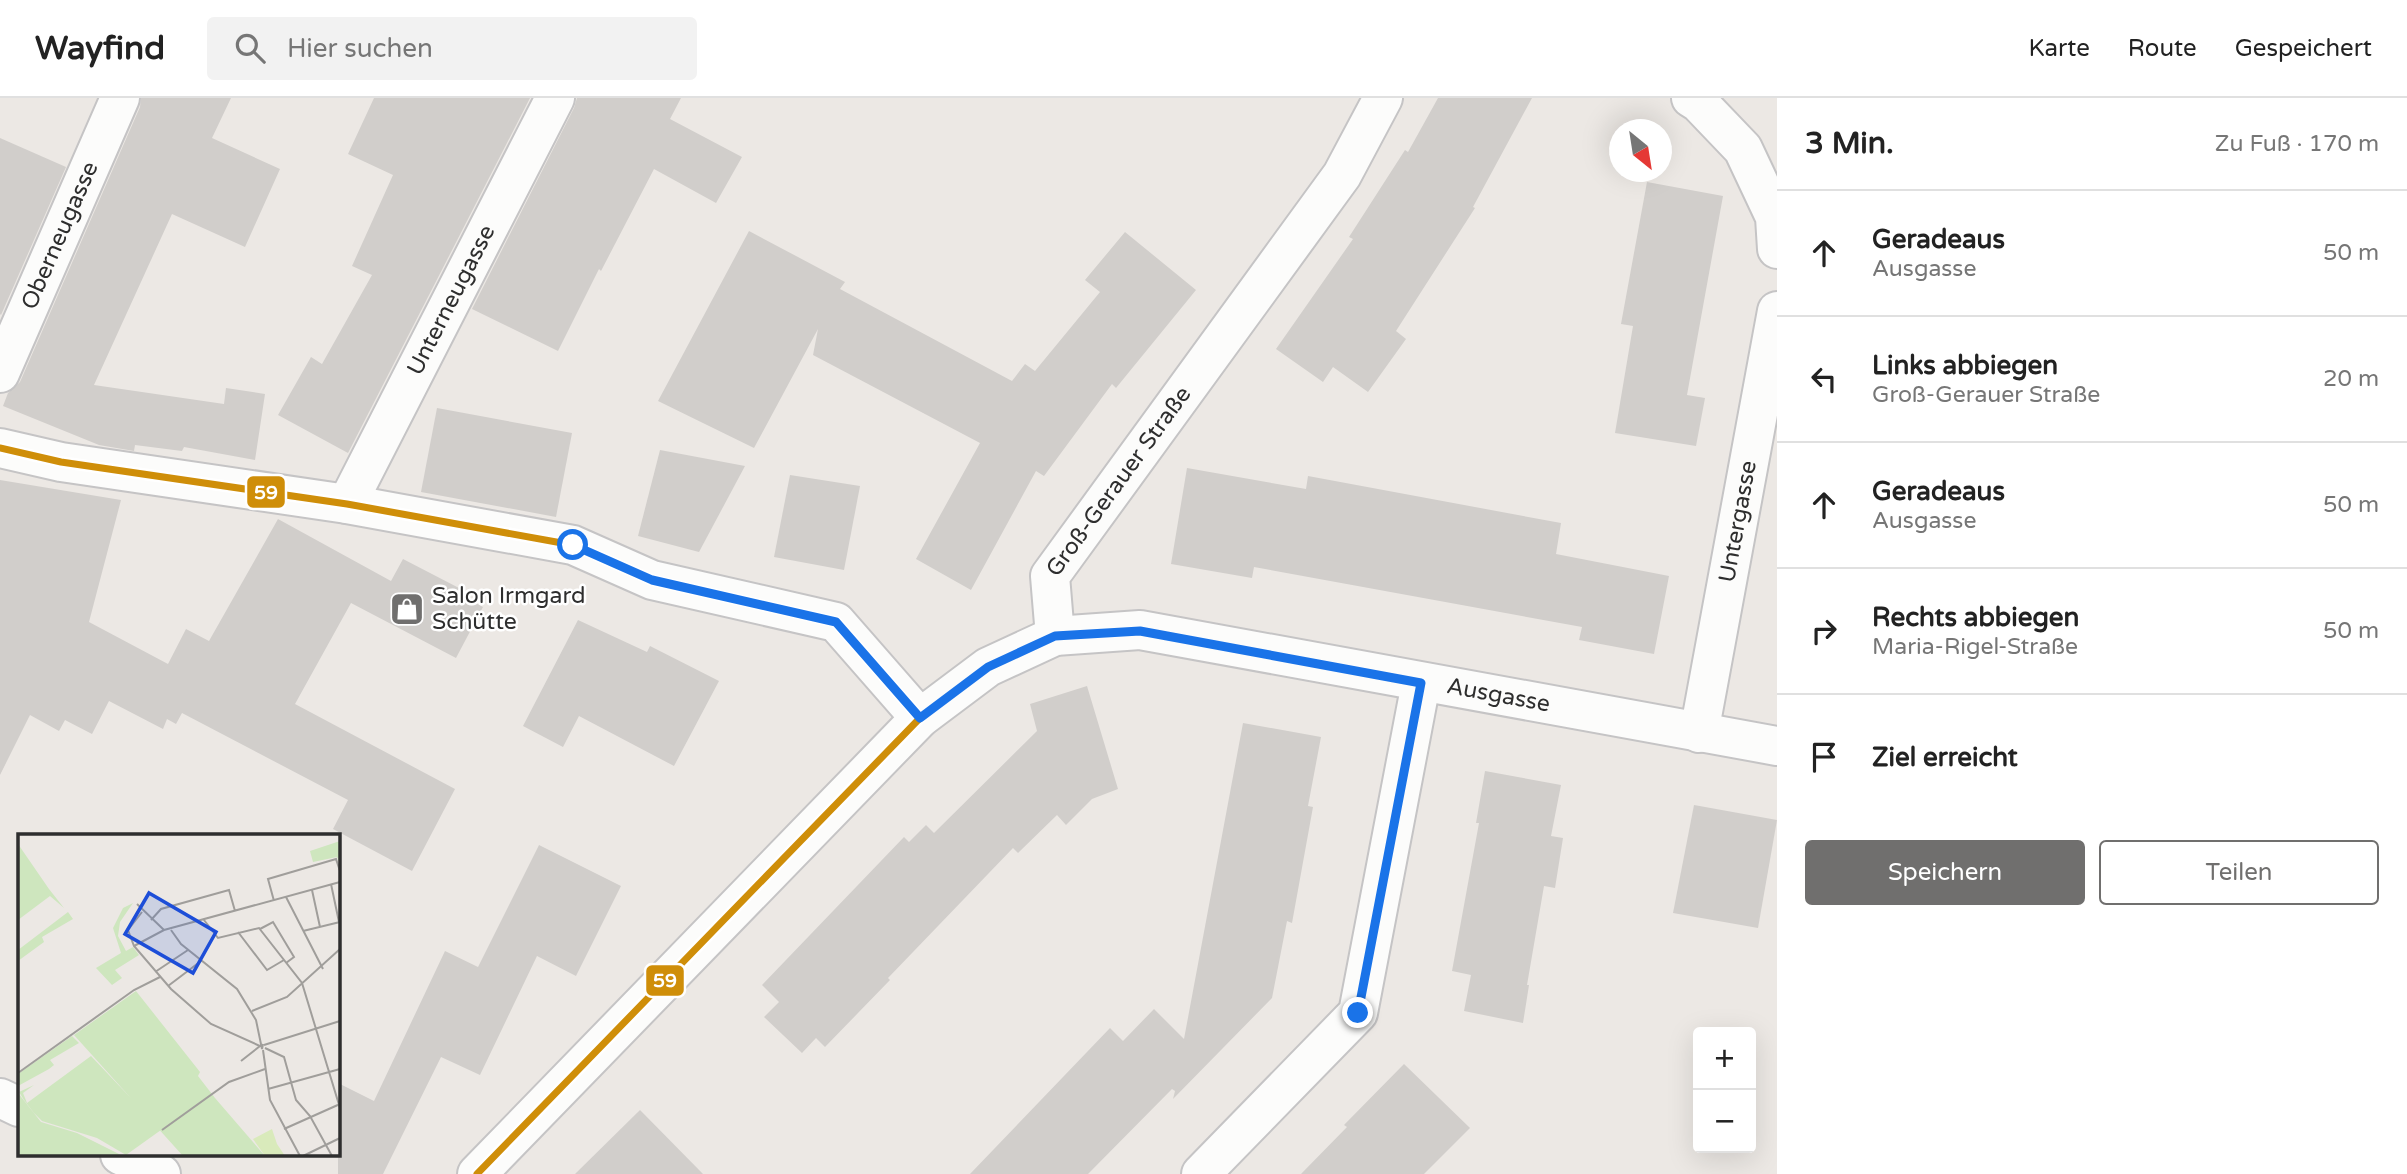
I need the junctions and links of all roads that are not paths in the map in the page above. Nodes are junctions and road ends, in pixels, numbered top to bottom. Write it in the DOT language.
graph roads {
  1 [pos="120,98"];
  2 [pos="555,98"];
  3 [pos="1383,98"];
  4 [pos="1691,98"];
  5 [pos="1777,249"];
  6 [pos="1777,311"];
  7 [pos="0,373"];
  8 [pos="0,448"];
  9 [pos="347,504"];
  10 [pos="1055,636"];
  11 [pos="1421,683"];
  12 [pos="920,718"];
  13 [pos="1699,733"];
  14 [pos="1777,746"];
  15 [pos="0,1098"];
  16 [pos="18,1107"];
  17 [pos="122,1156"];
  18 [pos="161,1174"];
  19 [pos="477,1174"];
  20 [pos="1201,1174"];
  1 -- 7 [label="street, Oberneugasse"];
  2 -- 9 [label="street, Unterneugasse"];
  3 -- 10 [label="street, Groß-Gerauer Straße"];
  4 -- 5 [label="street"];
  6 -- 13 [label="street, Untergasse"];
  8 -- 9 [label="street"];
  9 -- 12 [label="street"];
  10 -- 11 [label="street, Ausgasse"];
  10 -- 12 [label="street"];
  11 -- 13 [label="street, Ausgasse"];
  11 -- 20 [label="street"];
  12 -- 19 [label="street"];
  13 -- 14 [label="street, Ausgasse"];
  15 -- 16 [label="street"];
  17 -- 18 [label="street"];
}
